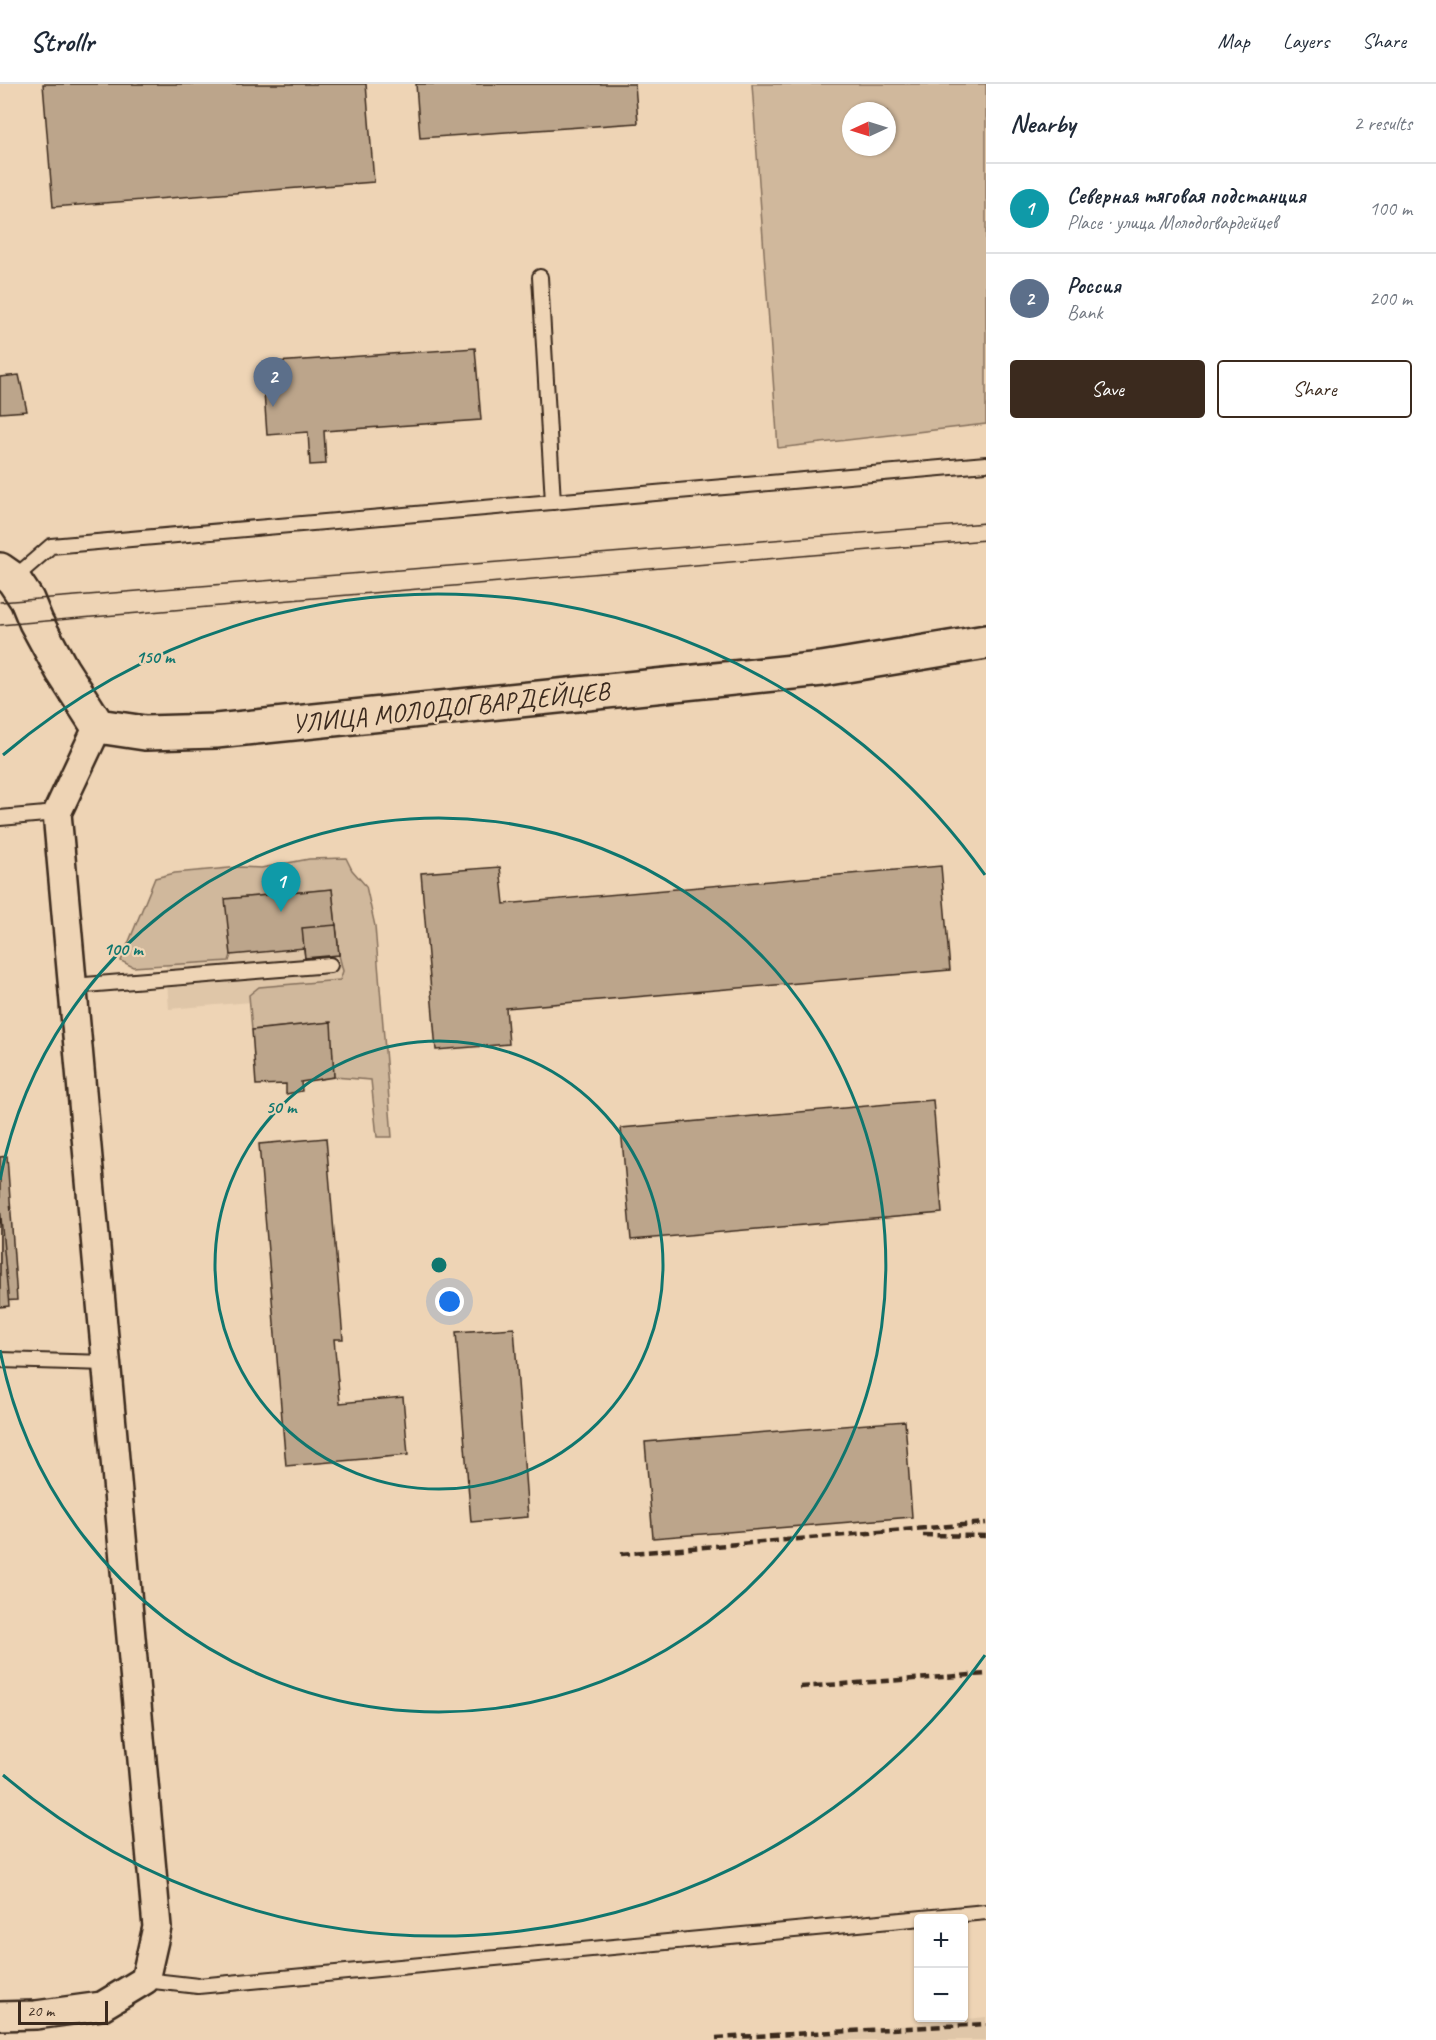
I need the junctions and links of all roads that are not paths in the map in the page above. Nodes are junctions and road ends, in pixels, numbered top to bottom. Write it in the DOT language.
graph roads {
  1 [pos="540,277"];
  2 [pos="986,464"];
  3 [pos="553,502"];
  4 [pos="6,574"];
  5 [pos="986,642"];
  6 [pos="98,726"];
  7 [pos="57,813"];
  8 [pos="0,818"];
  9 [pos="330,965"];
  10 [pos="73,986"];
  11 [pos="0,1360"];
  12 [pos="107,1363"];
  13 [pos="986,1912"];
  14 [pos="145,1980"];
  15 [pos="0,2016"];
  1 -- 3 [label="lane"];
  2 -- 3 [label="lane"];
  3 -- 4 [label="lane"];
  4 -- 6 [label="street"];
  5 -- 6 [label="street, УЛИЦА МОЛОДОГВАРДЕЙЦЕВ"];
  6 -- 7 [label="street"];
  7 -- 8 [label="lane"];
  7 -- 10 [label="street"];
  9 -- 10 [label="lane"];
  10 -- 12 [label="street"];
  11 -- 12 [label="lane"];
  12 -- 14 [label="street"];
  13 -- 14 [label="lane"];
  14 -- 15 [label="street"];
}
